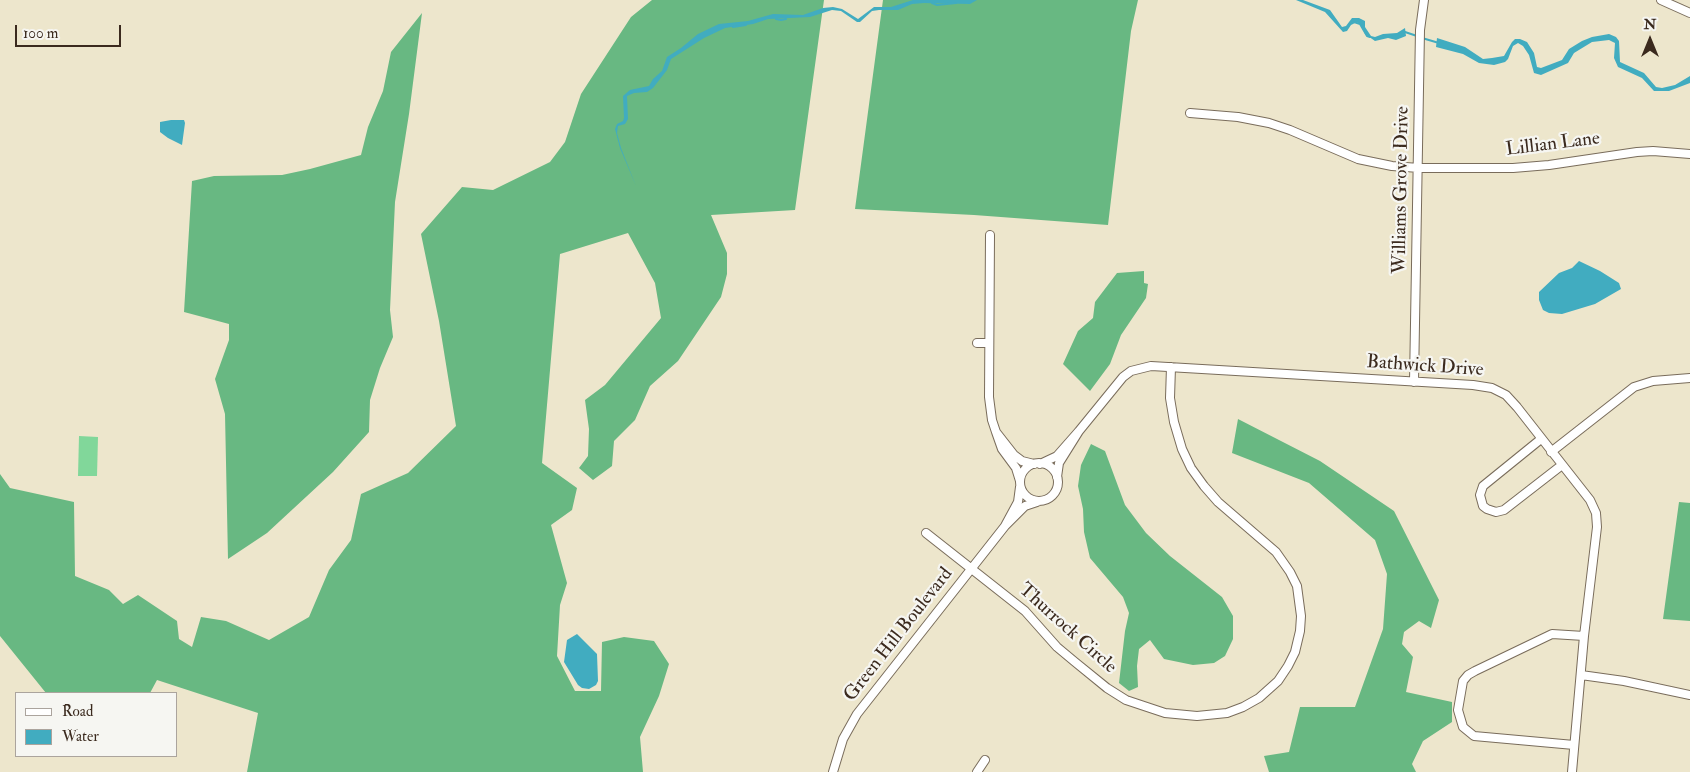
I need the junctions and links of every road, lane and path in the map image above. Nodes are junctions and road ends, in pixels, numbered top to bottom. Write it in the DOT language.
graph roads {
  1 [pos="1424,0"];
  2 [pos="1662,0"];
  3 [pos="1690,14"];
  4 [pos="1190,113"];
  5 [pos="1690,154"];
  6 [pos="1419,168"];
  7 [pos="990,235"];
  8 [pos="977,343"];
  9 [pos="989,343"];
  10 [pos="1170,366"];
  11 [pos="1690,378"];
  12 [pos="1414,382"];
  13 [pos="1079,431"];
  14 [pos="996,432"];
  15 [pos="1541,439"];
  16 [pos="1551,452"];
  17 [pos="1038,464"];
  18 [pos="1562,464"];
  19 [pos="1057,479"];
  20 [pos="1020,484"];
  21 [pos="1043,500"];
  22 [pos="1005,526"];
  23 [pos="926,533"];
  24 [pos="972,568"];
  25 [pos="1584,636"];
  26 [pos="1580,676"];
  27 [pos="1690,695"];
  28 [pos="1574,745"];
  29 [pos="985,760"];
  30 [pos="833,772"];
  31 [pos="977,772"];
  32 [pos="1572,772"];
  1 -- 6 [label="street, Williams Grove Drive"];
  2 -- 3 [label="street"];
  4 -- 6 [label="street, Lillian Lane"];
  5 -- 6 [label="street, Lillian Lane"];
  6 -- 12 [label="street, Williams Grove Drive"];
  7 -- 9 [label="street"];
  8 -- 9 [label="street"];
  9 -- 14 [label="street"];
  10 -- 12 [label="street, Bathwick Drive"];
  10 -- 13 [label="street, Bathwick Drive"];
  10 -- 24 [label="street, Thurrock Circle"];
  11 -- 16 [label="street"];
  12 -- 15 [label="street, Bathwick Drive"];
  13 -- 17 [label="street, Bathwick Drive"];
  13 -- 19 [label="street, Bathwick Drive"];
  14 -- 17 [label="street"];
  14 -- 20 [label="street"];
  15 -- 16 [label="street, Bathwick Drive"];
  15 -- 18 [label="street"];
  16 -- 18 [label="street, Bathwick Drive"];
  17 -- 19 [label="street"];
  17 -- 20 [label="street"];
  18 -- 25 [label="street, Bathwick Drive"];
  19 -- 21 [label="street"];
  20 -- 21 [label="street"];
  20 -- 22 [label="street, Green Hill Boulevard"];
  21 -- 22 [label="street, Green Hill Boulevard"];
  22 -- 24 [label="street, Green Hill Boulevard"];
  23 -- 24 [label="street, Thurrock Circle"];
  24 -- 30 [label="street, Green Hill Boulevard"];
  25 -- 26 [label="street, Bathwick Drive"];
  25 -- 28 [label="street"];
  26 -- 27 [label="street"];
  26 -- 28 [label="street, Bathwick Drive"];
  28 -- 32 [label="street, Bathwick Drive"];
  29 -- 31 [label="street"];
}
